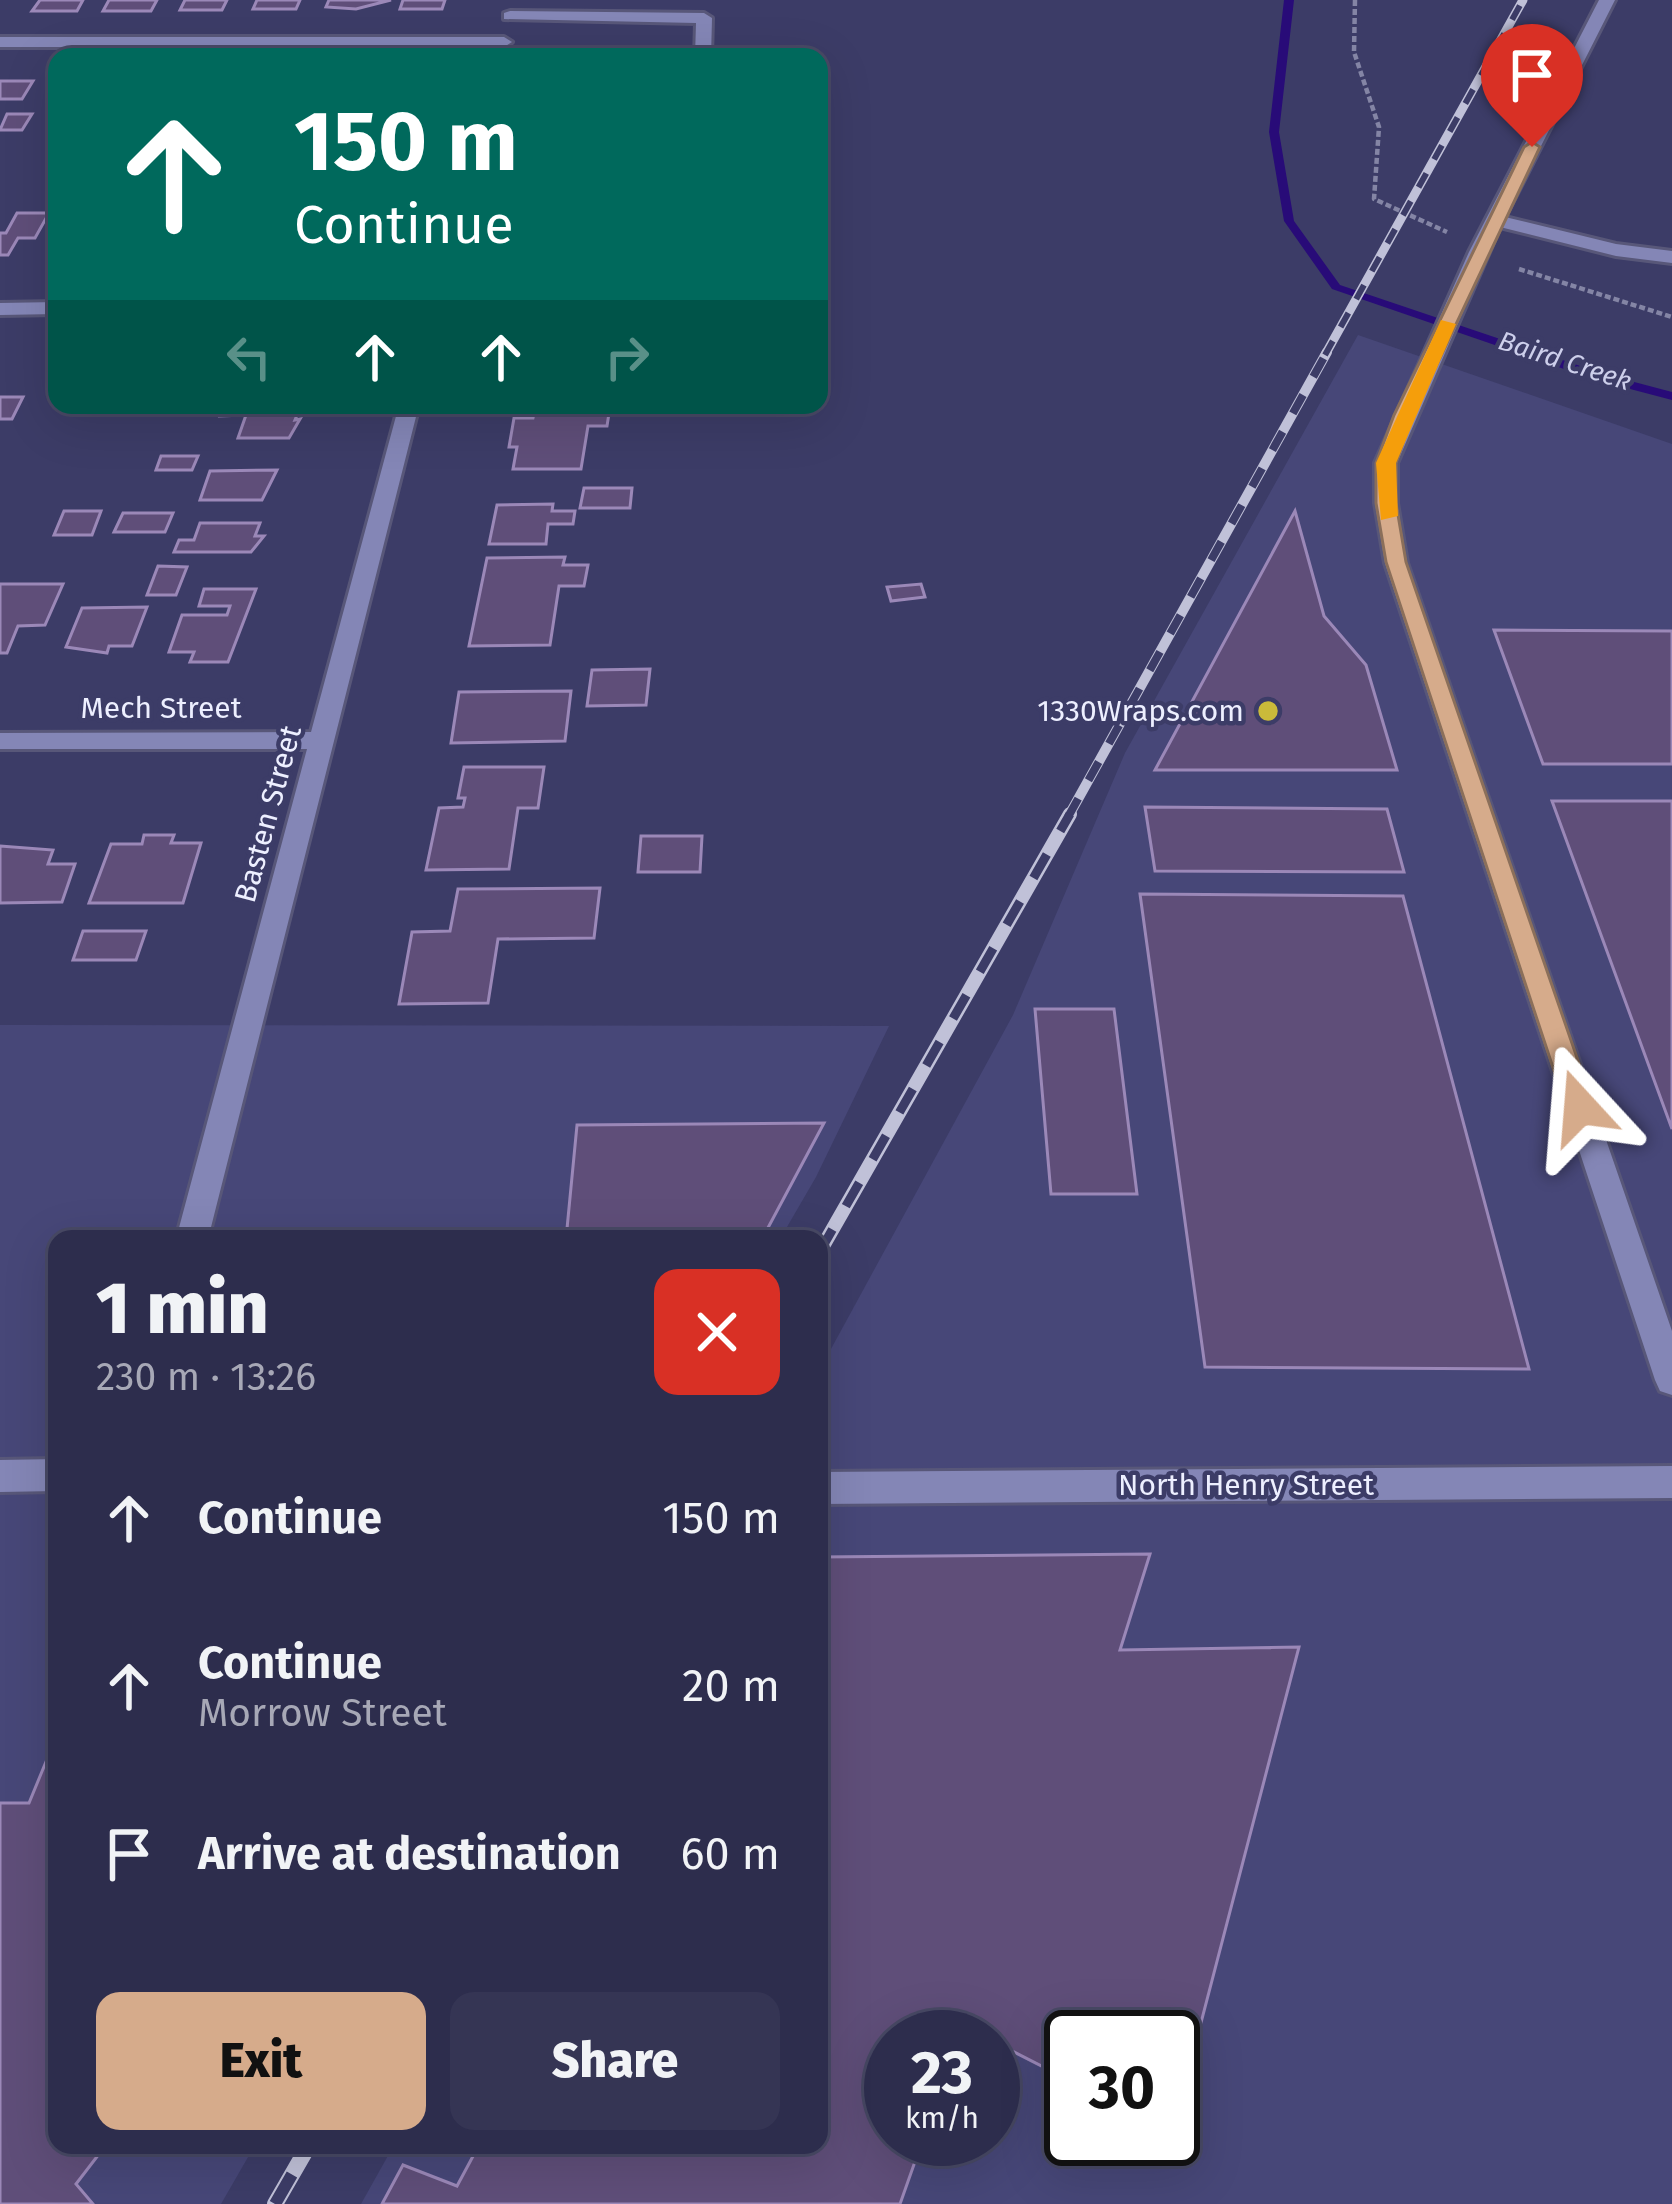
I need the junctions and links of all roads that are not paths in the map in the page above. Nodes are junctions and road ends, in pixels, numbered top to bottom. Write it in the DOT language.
graph roads {
  1 [pos="1607,0"];
  2 [pos="513,8"];
  3 [pos="707,9"];
  4 [pos="0,42"];
  5 [pos="430,48"];
  6 [pos="502,48"];
  7 [pos="704,48"];
  8 [pos="1494,220"];
  9 [pos="1672,257"];
  10 [pos="48,308"];
  11 [pos="0,309"];
  12 [pos="407,414"];
  13 [pos="322,740"];
  14 [pos="0,742"];
  15 [pos="193,1230"];
  16 [pos="1672,1380"];
  17 [pos="48,1475"];
  18 [pos="0,1476"];
  19 [pos="1672,1482"];
  20 [pos="828,1488"];
  1 -- 8 [label="street"];
  2 -- 3 [label="street"];
  2 -- 6 [label="street"];
  3 -- 7 [label="street"];
  4 -- 5 [label="street"];
  8 -- 9 [label="street"];
  8 -- 16 [label="street"];
  10 -- 11 [label="street"];
  12 -- 13 [label="street, Basten Street"];
  13 -- 14 [label="street, Mech Street"];
  13 -- 15 [label="street, Basten Street"];
  17 -- 18 [label="street"];
  19 -- 20 [label="street, North Henry Street"];
}
